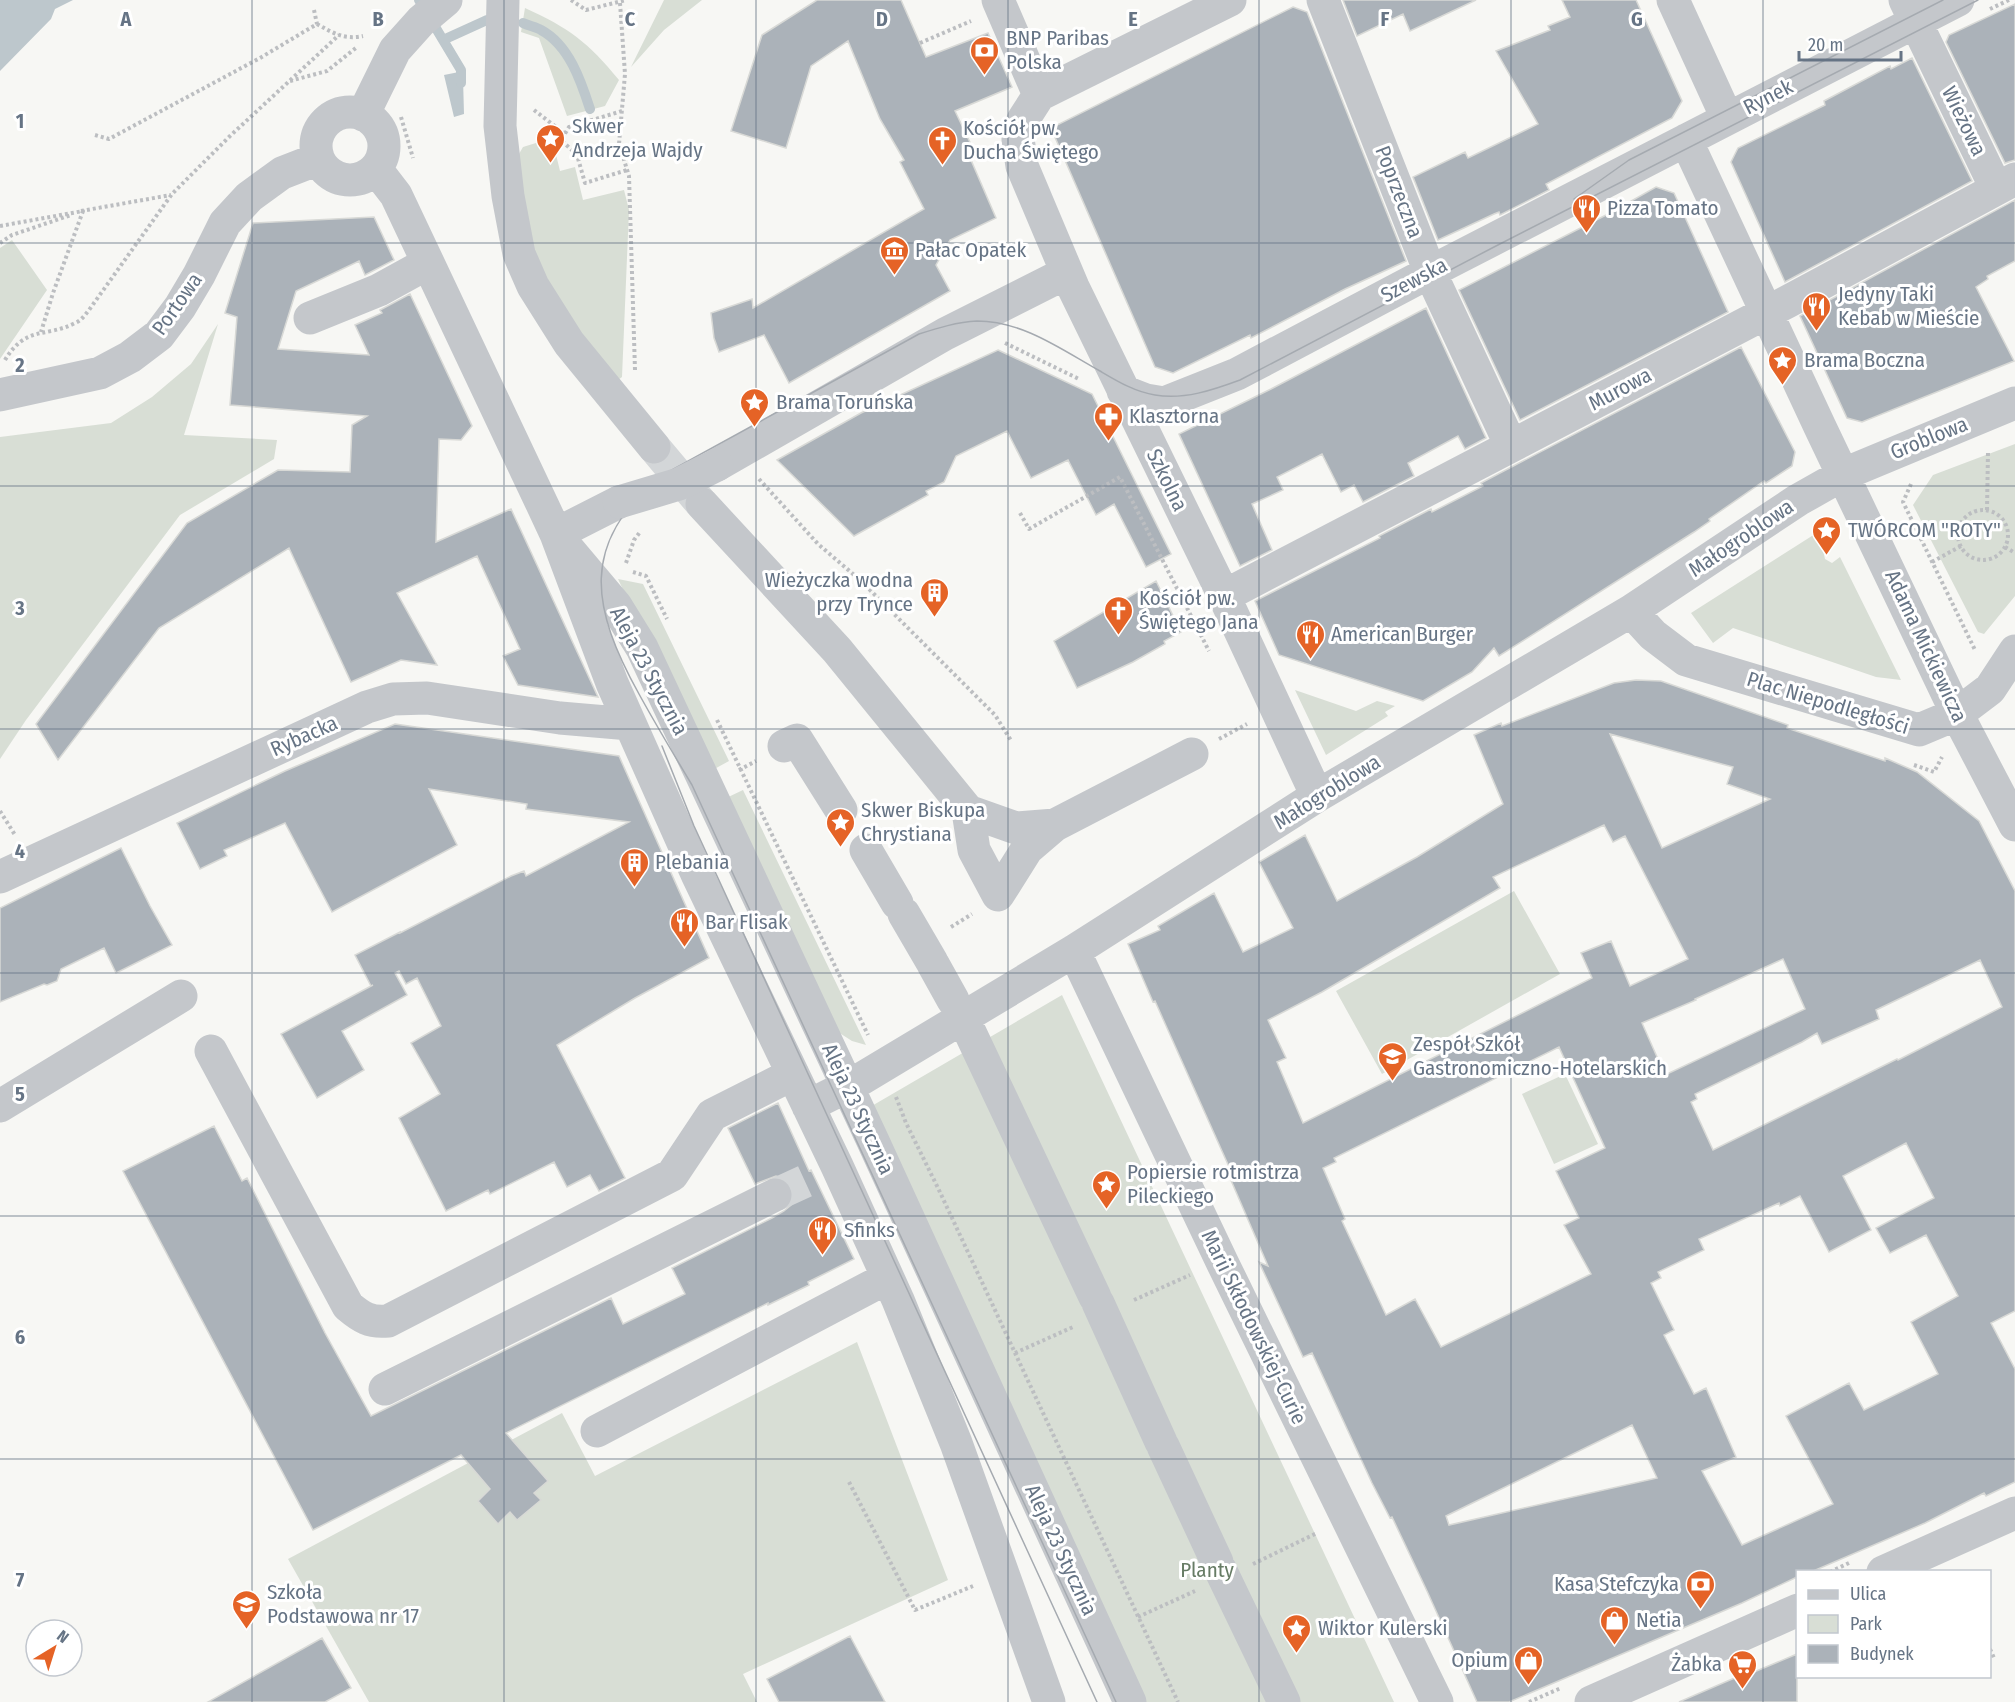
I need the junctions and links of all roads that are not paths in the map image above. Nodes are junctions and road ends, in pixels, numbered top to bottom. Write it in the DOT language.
graph roads {
  1 [pos="446,0"];
  2 [pos="503,0"];
  3 [pos="1230,0"];
  4 [pos="1323,0"];
  5 [pos="1673,0"];
  6 [pos="1958,0"];
  7 [pos="999,4"];
  8 [pos="1910,11"];
  9 [pos="1039,95"];
  10 [pos="363,115"];
  11 [pos="1704,130"];
  12 [pos="318,159"];
  13 [pos="376,169"];
  14 [pos="2005,184"];
  15 [pos="428,263"];
  16 [pos="1430,272"];
  17 [pos="1066,273"];
  18 [pos="1766,312"];
  19 [pos="310,318"];
  20 [pos="1123,391"];
  21 [pos="0,395"];
  22 [pos="2015,404"];
  23 [pos="646,437"];
  24 [pos="1511,446"];
  25 [pos="1844,474"];
  26 [pos="702,504"];
  27 [pos="556,534"];
  28 [pos="1224,596"];
  29 [pos="1631,611"];
  30 [pos="2015,651"];
  31 [pos="1958,714"];
  32 [pos="630,724"];
  33 [pos="784,746"];
  34 [pos="1192,754"];
  35 [pos="1317,796"];
  36 [pos="968,811"];
  37 [pos="1055,825"];
  38 [pos="2015,825"];
  39 [pos="0,878"];
  40 [pos="1074,951"];
  41 [pos="181,996"];
  42 [pos="211,1051"];
  43 [pos="793,1074"];
  44 [pos="848,1086"];
  45 [pos="0,1106"];
  46 [pos="808,1106"];
  47 [pos="775,1195"];
  48 [pos="870,1287"];
  49 [pos="385,1389"];
  50 [pos="597,1431"];
  51 [pos="2015,1513"];
  52 [pos="1887,1570"];
  53 [pos="1796,1610"];
  54 [pos="1049,1702"];
  55 [pos="1130,1702"];
  56 [pos="1284,1702"];
  57 [pos="1437,1702"];
  58 [pos="1591,1702"];
  1 -- 10 [label="street"];
  2 -- 23 [label="street"];
  3 -- 9 [label="street"];
  4 -- 16 [label="street, Poprzeczna"];
  5 -- 11 [label="street, Rynek"];
  6 -- 8 [label="street, Rynek"];
  7 -- 9 [label="street"];
  8 -- 11 [label="street, Rynek"];
  8 -- 14 [label="street, Wieżowa"];
  9 -- 17 [label="street, Szkolna"];
  10 -- 12 [label="street"];
  10 -- 13 [label="street"];
  11 -- 16 [label="street, Szewska"];
  11 -- 18 [label="street, Adama Mickiewicza"];
  12 -- 13 [label="street"];
  12 -- 21 [label="street, Portowa"];
  13 -- 15 [label="street, Aleja 23 Stycznia"];
  14 -- 18 [label="street, Murowa"];
  15 -- 19 [label="street"];
  15 -- 27 [label="street, Aleja 23 Stycznia"];
  16 -- 20 [label="street, Szewska"];
  16 -- 24 [label="street, Poprzeczna"];
  17 -- 20 [label="street, Szkolna"];
  17 -- 27 [label="street, bridge"];
  18 -- 24 [label="street, Murowa"];
  18 -- 25 [label="street, Adama Mickiewicza"];
  20 -- 28 [label="street, Szkolna"];
  22 -- 25 [label="street, Groblowa"];
  24 -- 28 [label="street, Murowa"];
  25 -- 29 [label="street, Małogroblowa"];
  25 -- 31 [label="street, Adama Mickiewicza"];
  26 -- 36 [label="street"];
  27 -- 32 [label="street, Aleja 23 Stycznia"];
  27 -- 44 [label="street, Aleja 23 Stycznia"];
  28 -- 35 [label="street, Szkolna"];
  29 -- 31 [label="street, Plac Niepodległości"];
  29 -- 35 [label="street, Małogroblowa"];
  30 -- 31 [label="street, Plac Niepodległości"];
  31 -- 38 [label="street, Adama Mickiewicza"];
  32 -- 39 [label="street, Rybacka"];
  32 -- 43 [label="street, Aleja 23 Stycznia"];
  33 -- 56 [label="street"];
  34 -- 37 [label="street"];
  35 -- 40 [label="street, Małogroblowa"];
  36 -- 37 [label="street"];
  36 -- 37 [label="street"];
  40 -- 44 [label="street, Małogroblowa"];
  40 -- 57 [label="street, Marii Skłodowskiej-Curie"];
  41 -- 45 [label="street"];
  42 -- 43 [label="street"];
  43 -- 46 [label="street, Aleja 23 Stycznia"];
  44 -- 46 [label="street, Małogroblowa"];
  44 -- 55 [label="street, Aleja 23 Stycznia"];
  46 -- 54 [label="street, Aleja 23 Stycznia"];
  47 -- 49 [label="street"];
  48 -- 50 [label="street"];
  51 -- 52 [label="street"];
  53 -- 58 [label="street"];
}
